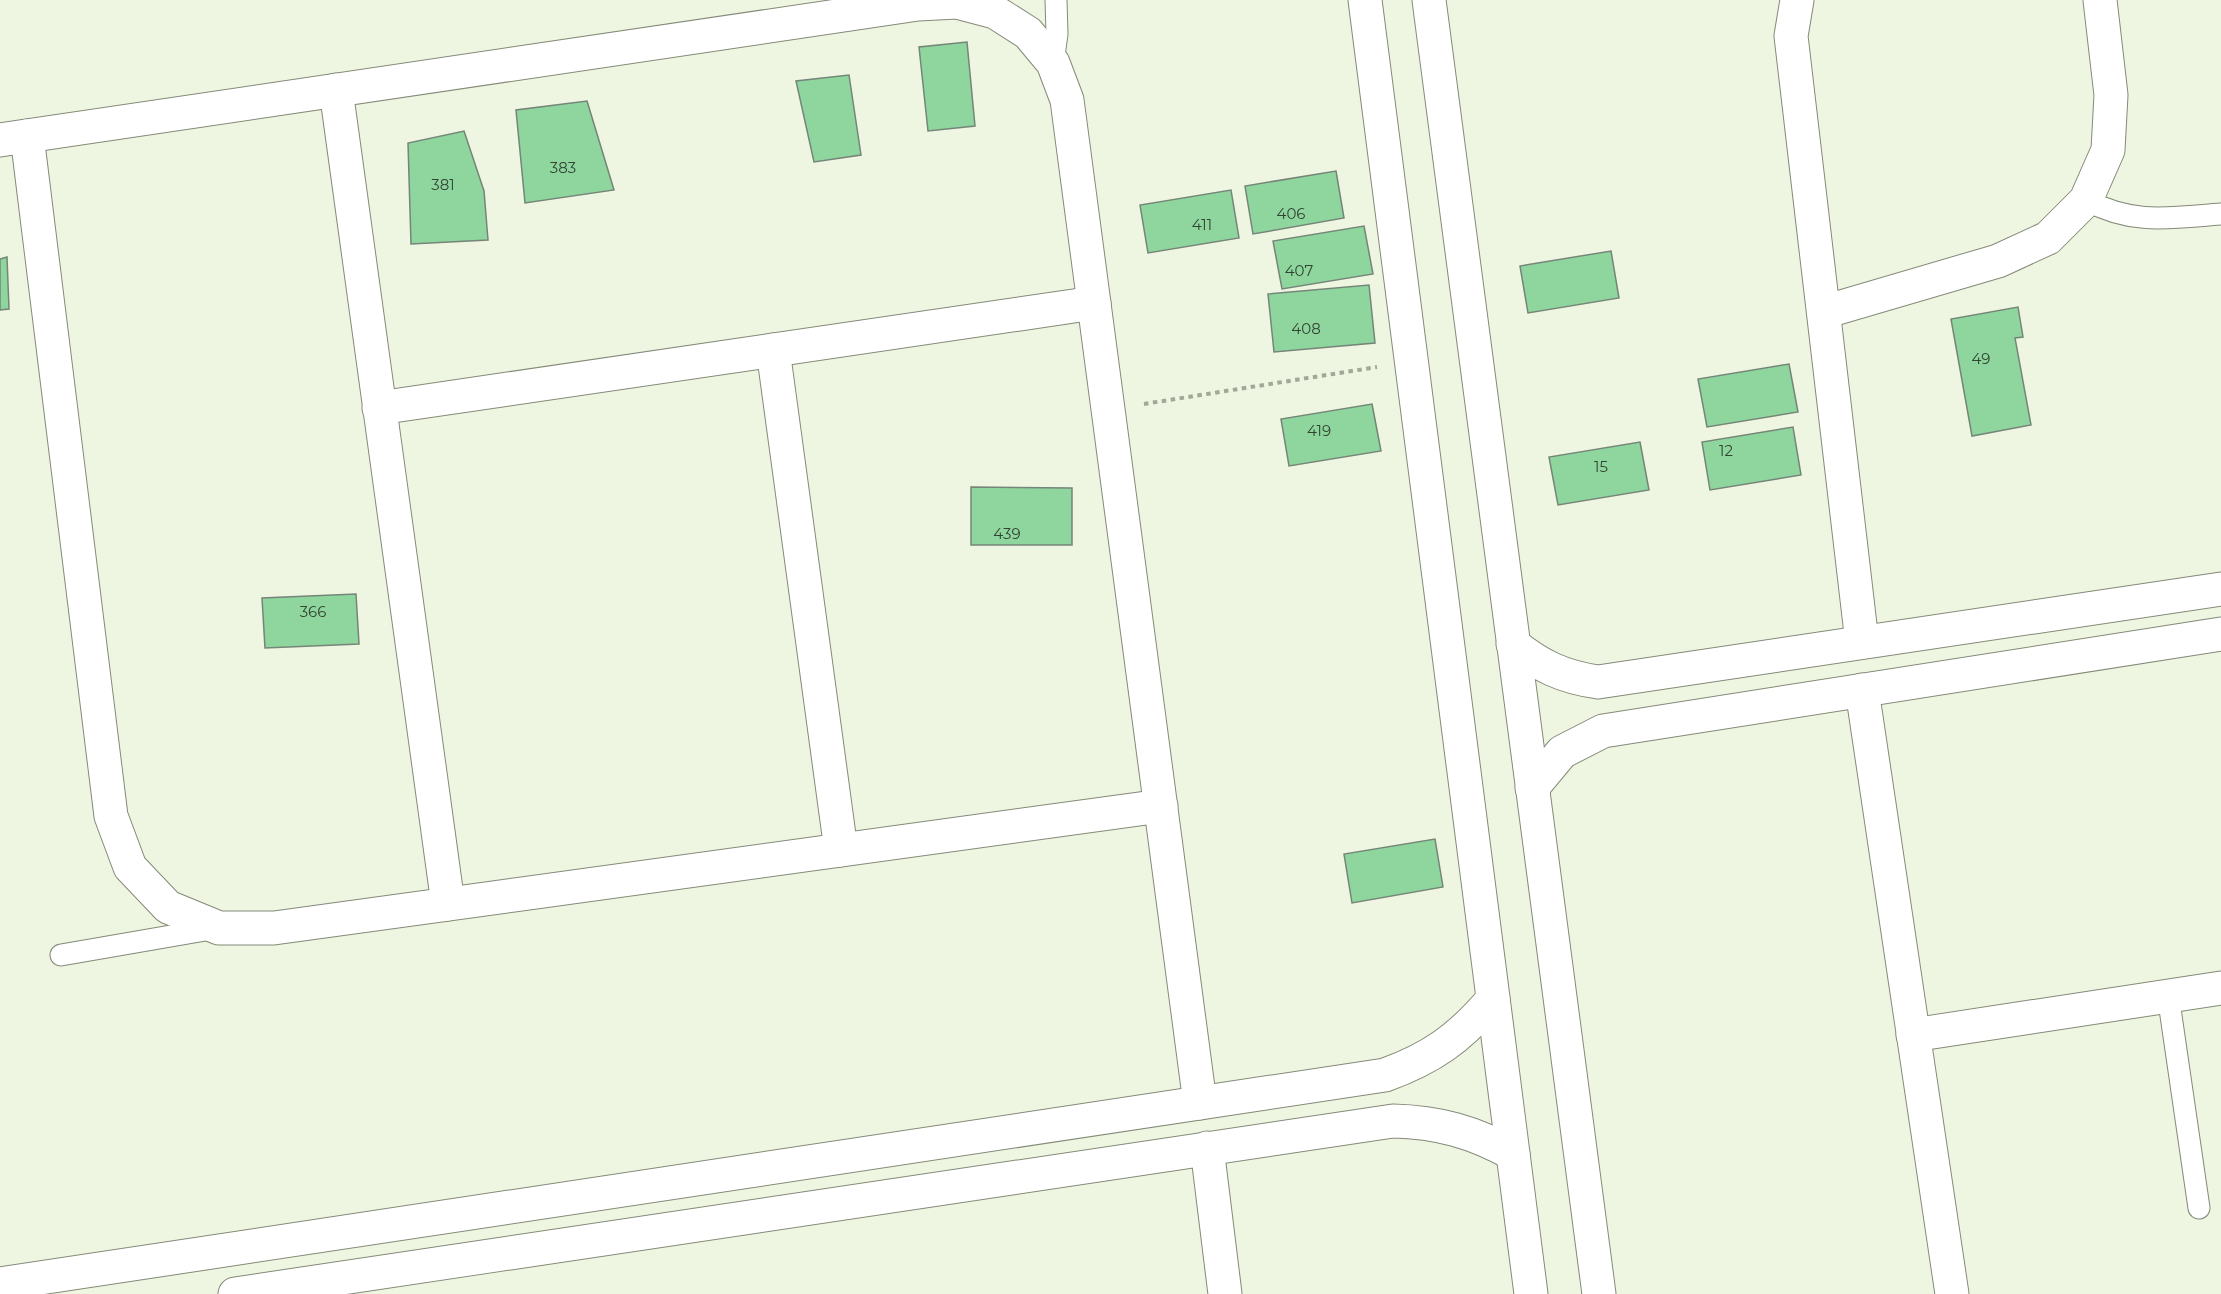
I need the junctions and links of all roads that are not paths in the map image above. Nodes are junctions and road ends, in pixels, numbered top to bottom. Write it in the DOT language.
graph roads {
  1 [pos="1056,0"];
  2 [pos="1365,0"];
  3 [pos="1429,0"];
  4 [pos="1797,0"];
  5 [pos="2100,0"];
  6 [pos="1053,63"];
  7 [pos="336,90"];
  8 [pos="13,138"];
  9 [pos="2086,200"];
  10 [pos="2221,214"];
  11 [pos="1094,303"];
  12 [pos="1824,312"];
  13 [pos="773,350"];
  14 [pos="379,408"];
  15 [pos="2221,588"];
  16 [pos="2221,634"];
  17 [pos="1862,642"];
  18 [pos="1514,644"];
  19 [pos="1862,690"];
  20 [pos="1532,788"];
  21 [pos="1161,806"];
  22 [pos="842,850"];
  23 [pos="448,904"];
  24 [pos="219,928"];
  25 [pos="61,955"];
  26 [pos="2221,988"];
  27 [pos="2168,995"];
  28 [pos="1493,999"];
  29 [pos="1913,1035"];
  30 [pos="1200,1103"];
  31 [pos="1207,1148"];
  32 [pos="1513,1154"];
  33 [pos="2199,1208"];
  34 [pos="0,1284"];
  35 [pos="274,1291"];
  36 [pos="235,1294"];
  37 [pos="1225,1294"];
  38 [pos="1531,1294"];
  39 [pos="1599,1294"];
  40 [pos="1952,1294"];
  1 -- 6 [label="lane"];
  2 -- 28 [label="street"];
  3 -- 18 [label="street"];
  4 -- 12 [label="street"];
  5 -- 9 [label="street"];
  6 -- 7 [label="street"];
  6 -- 11 [label="street"];
  7 -- 8 [label="street"];
  7 -- 14 [label="street"];
  8 -- 24 [label="street"];
  9 -- 10 [label="lane"];
  9 -- 12 [label="street"];
  11 -- 13 [label="street"];
  11 -- 21 [label="street"];
  12 -- 17 [label="street"];
  13 -- 14 [label="street"];
  13 -- 22 [label="street"];
  14 -- 23 [label="street"];
  15 -- 17 [label="street"];
  16 -- 19 [label="street"];
  17 -- 18 [label="street"];
  18 -- 20 [label="street"];
  19 -- 20 [label="street"];
  19 -- 29 [label="street"];
  20 -- 39 [label="street"];
  21 -- 22 [label="street"];
  21 -- 30 [label="street"];
  22 -- 23 [label="street"];
  23 -- 24 [label="street"];
  24 -- 25 [label="lane"];
  26 -- 27 [label="street"];
  27 -- 29 [label="street"];
  27 -- 33 [label="lane"];
  28 -- 30 [label="street"];
  28 -- 32 [label="street"];
  29 -- 40 [label="street"];
  30 -- 34 [label="street"];
  31 -- 32 [label="street"];
  31 -- 35 [label="street"];
  31 -- 37 [label="street"];
  32 -- 38 [label="street"];
  35 -- 36 [label="street"];
}
